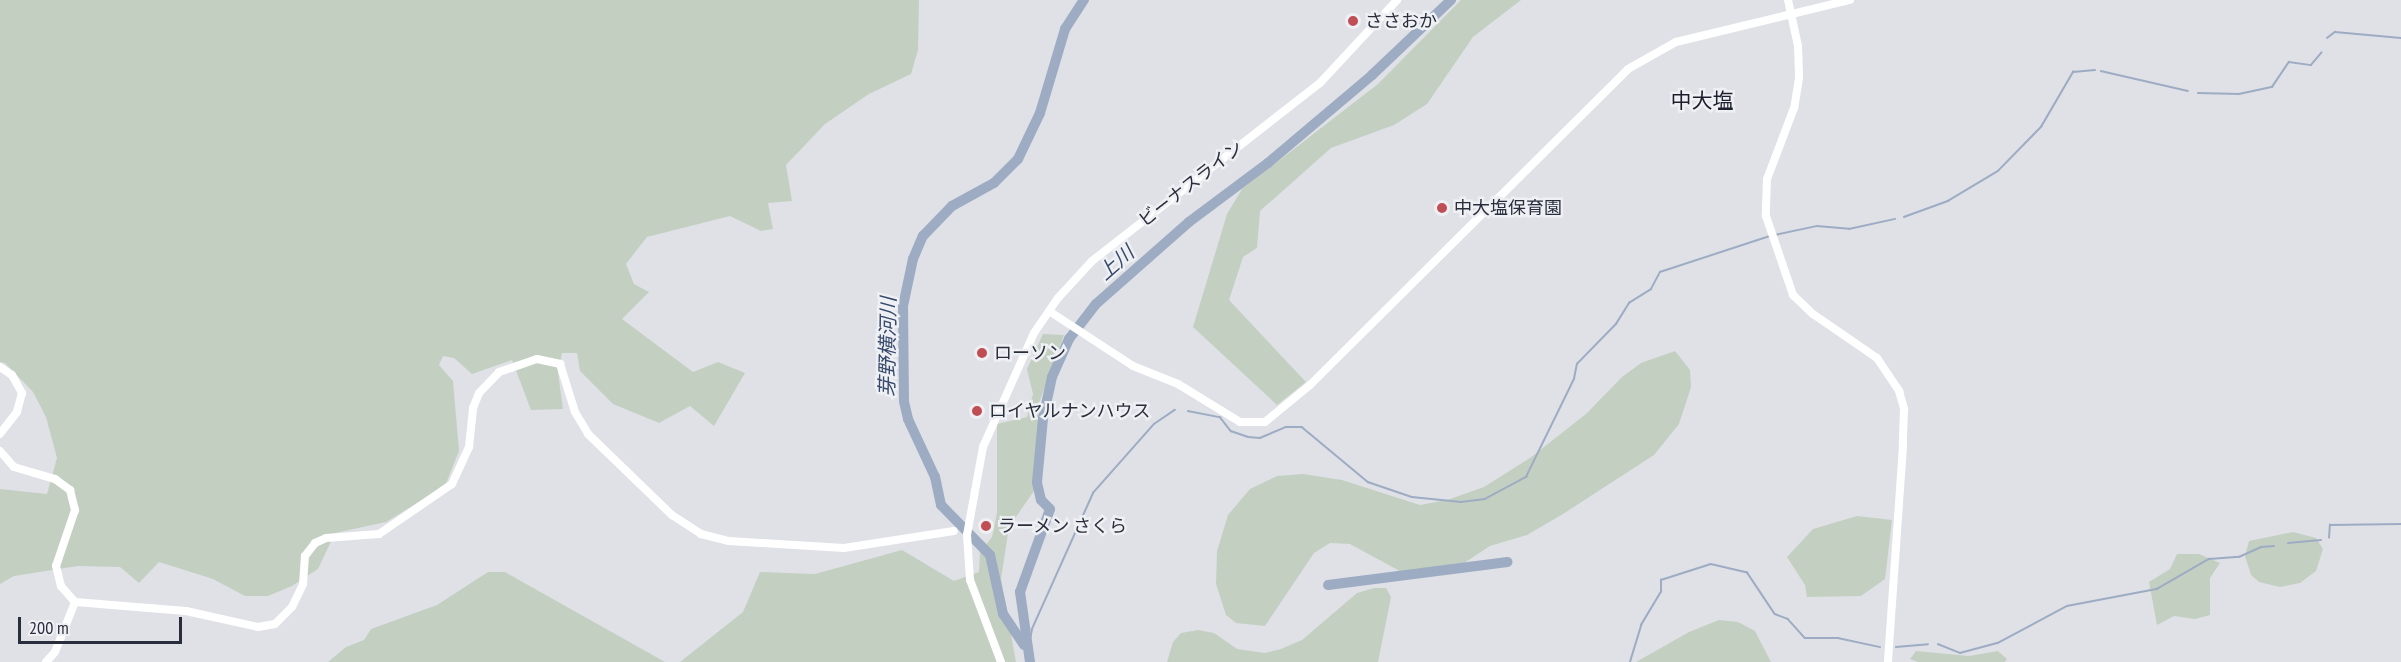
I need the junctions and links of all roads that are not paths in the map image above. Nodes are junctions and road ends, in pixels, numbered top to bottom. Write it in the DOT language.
graph roads {
  1 [pos="1397,0"];
  2 [pos="1788,0"];
  3 [pos="1850,0"];
  4 [pos="1791,15"];
  5 [pos="1052,313"];
  6 [pos="0,367"];
  7 [pos="0,434"];
  8 [pos="0,451"];
  9 [pos="954,531"];
  10 [pos="75,602"];
  11 [pos="46,662"];
  12 [pos="1001,662"];
  13 [pos="1888,662"];
  1 -- 5 [label="street, ビーナスライン"];
  2 -- 4 [label="street"];
  3 -- 4 [label="street"];
  4 -- 5 [label="street"];
  4 -- 13 [label="street"];
  5 -- 12 [label="street, ビーナスライン"];
  6 -- 7 [label="street"];
  8 -- 10 [label="street"];
  9 -- 10 [label="street"];
  10 -- 11 [label="street"];
}
